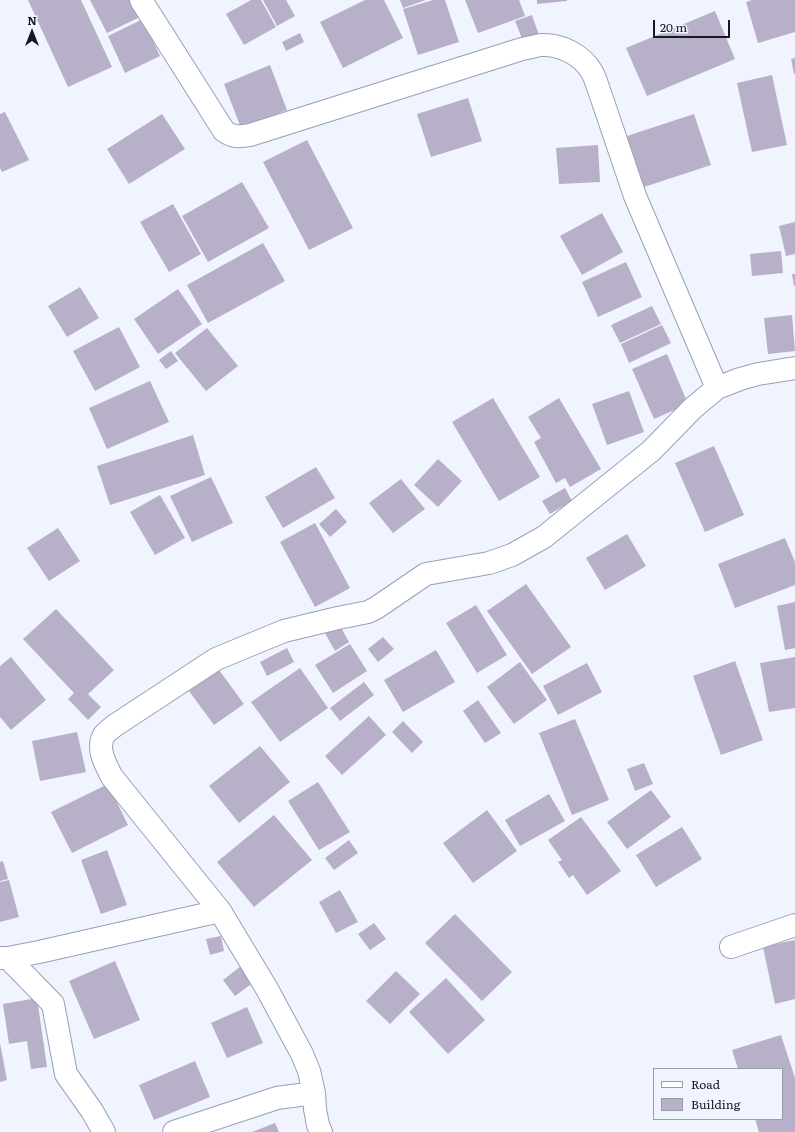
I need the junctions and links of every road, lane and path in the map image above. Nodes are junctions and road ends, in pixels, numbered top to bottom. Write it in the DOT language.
graph roads {
  1 [pos="141,0"];
  2 [pos="795,368"];
  3 [pos="717,388"];
  4 [pos="220,911"];
  5 [pos="795,924"];
  6 [pos="731,948"];
  7 [pos="4,958"];
  8 [pos="314,1093"];
  9 [pos="104,1132"];
  10 [pos="174,1132"];
  11 [pos="320,1132"];
  1 -- 3 [label="street"];
  2 -- 3 [label="street"];
  3 -- 4 [label="street"];
  4 -- 7 [label="street"];
  4 -- 8 [label="street"];
  5 -- 6 [label="street"];
  7 -- 9 [label="street"];
  8 -- 10 [label="street"];
  8 -- 11 [label="street"];
}
